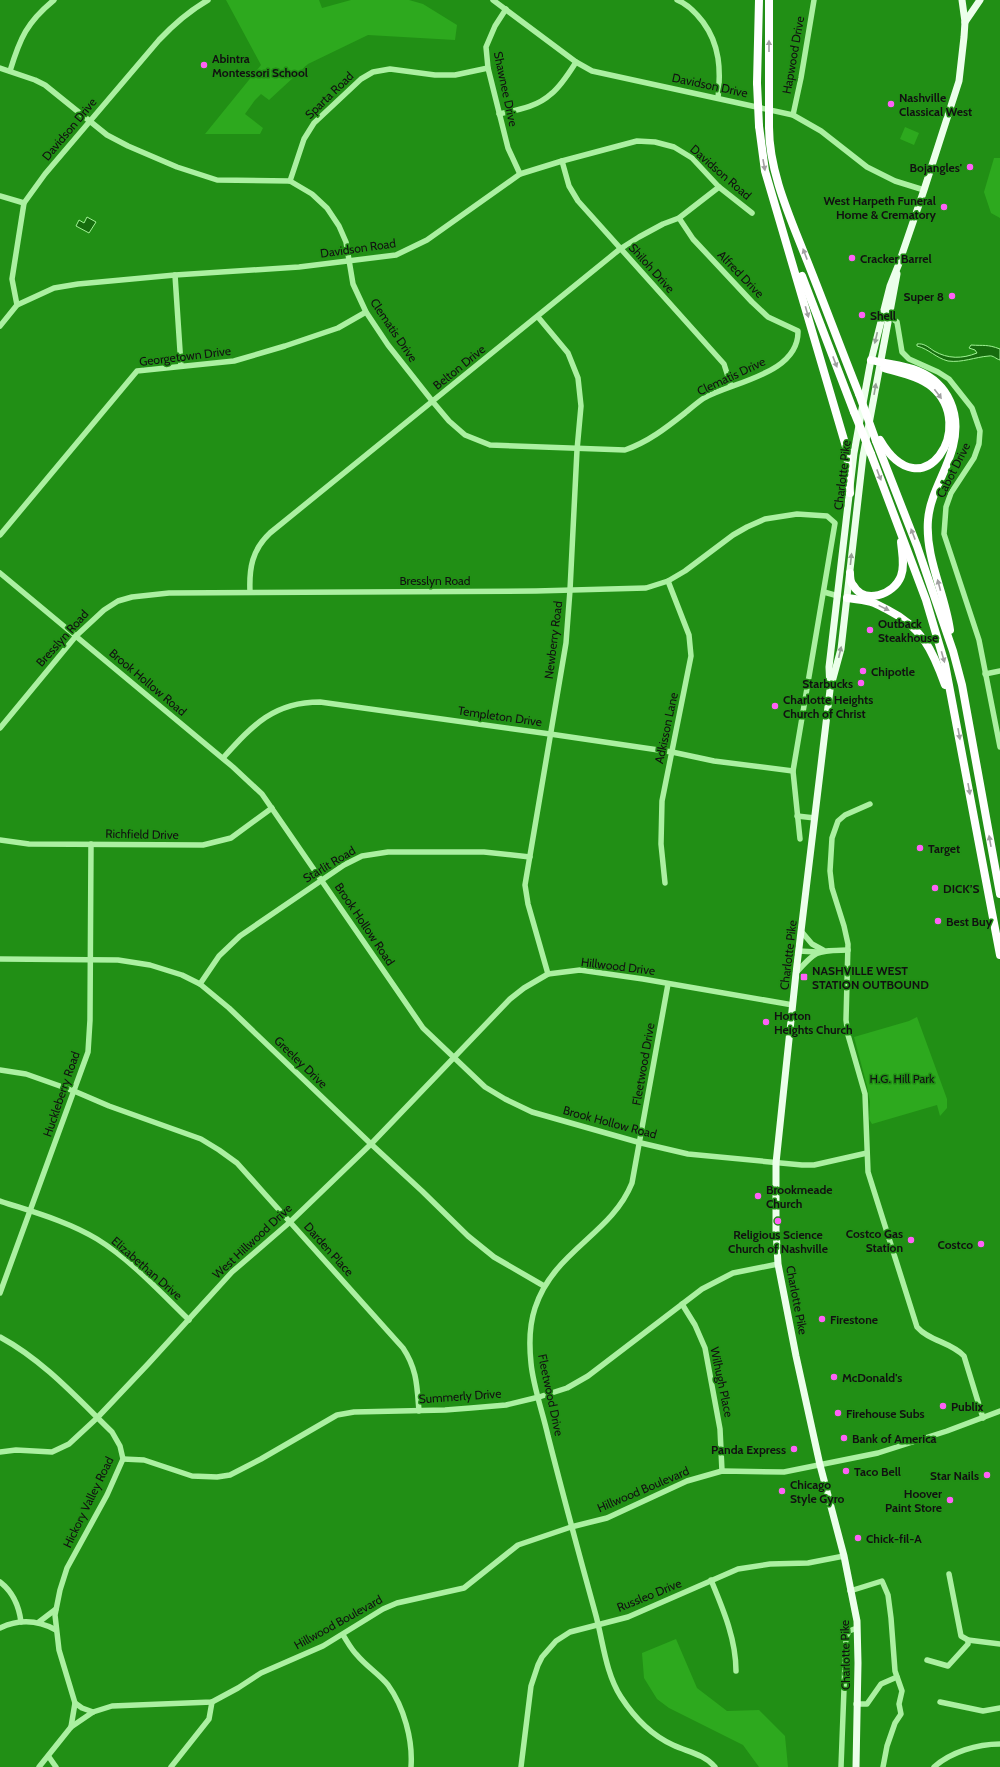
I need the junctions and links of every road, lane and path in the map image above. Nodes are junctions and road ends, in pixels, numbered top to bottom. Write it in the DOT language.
graph roads {
  1 [pos="54,0"];
  2 [pos="208,0"];
  3 [pos="493,0"];
  4 [pos="677,0"];
  5 [pos="759,0"];
  6 [pos="769,0"];
  7 [pos="814,0"];
  8 [pos="962,0"];
  9 [pos="980,0"];
  10 [pos="506,9"];
  11 [pos="964,22"];
  12 [pos="576,62"];
  13 [pos="0,68"];
  14 [pos="488,68"];
  15 [pos="10,71"];
  16 [pos="718,98"];
  17 [pos="499,114"];
  18 [pos="793,115"];
  19 [pos="90,121"];
  20 [pos="562,161"];
  21 [pos="520,174"];
  22 [pos="290,181"];
  23 [pos="719,187"];
  24 [pos="924,190"];
  25 [pos="0,196"];
  26 [pos="24,203"];
  27 [pos="752,212"];
  28 [pos="680,218"];
  29 [pos="781,221"];
  30 [pos="620,249"];
  31 [pos="349,261"];
  32 [pos="898,266"];
  33 [pos="175,275"];
  34 [pos="17,305"];
  35 [pos="883,311"];
  36 [pos="366,312"];
  37 [pos="890,316"];
  38 [pos="538,317"];
  39 [pos="0,326"];
  40 [pos="798,331"];
  41 [pos="870,363"];
  42 [pos="879,365"];
  43 [pos="181,366"];
  44 [pos="731,386"];
  45 [pos="433,402"];
  46 [pos="877,439"];
  47 [pos="577,450"];
  48 [pos="850,493"];
  49 [pos="899,527"];
  50 [pos="0,535"];
  51 [pos="0,573"];
  52 [pos="850,573"];
  53 [pos="668,581"];
  54 [pos="570,590"];
  55 [pos="250,592"];
  56 [pos="824,592"];
  57 [pos="838,596"];
  58 [pos="847,598"];
  59 [pos="76,636"];
  60 [pos="953,650"];
  61 [pos="1000,671"];
  62 [pos="986,674"];
  63 [pos="830,690"];
  64 [pos="956,716"];
  65 [pos="0,728"];
  66 [pos="550,734"];
  67 [pos="1000,747"];
  68 [pos="672,752"];
  69 [pos="222,758"];
  70 [pos="793,771"];
  71 [pos="870,804"];
  72 [pos="272,808"];
  73 [pos="797,816"];
  74 [pos="815,818"];
  75 [pos="0,840"];
  76 [pos="800,840"];
  77 [pos="91,844"];
  78 [pos="530,856"];
  79 [pos="322,880"];
  80 [pos="665,883"];
  81 [pos="1000,894"];
  82 [pos="801,932"];
  83 [pos="848,950"];
  84 [pos="799,951"];
  85 [pos="820,951"];
  86 [pos="1000,955"];
  87 [pos="0,959"];
  88 [pos="91,959"];
  89 [pos="796,973"];
  90 [pos="548,974"];
  91 [pos="200,984"];
  92 [pos="668,984"];
  93 [pos="793,1005"];
  94 [pos="454,1059"];
  95 [pos="0,1070"];
  96 [pos="74,1091"];
  97 [pos="641,1143"];
  98 [pos="371,1144"];
  99 [pos="867,1153"];
  100 [pos="776,1163"];
  101 [pos="0,1201"];
  102 [pos="30,1211"];
  103 [pos="290,1222"];
  104 [pos="778,1264"];
  105 [pos="544,1286"];
  106 [pos="0,1293"];
  107 [pos="682,1304"];
  108 [pos="189,1320"];
  109 [pos="0,1337"];
  110 [pos="539,1397"];
  111 [pos="419,1410"];
  112 [pos="1000,1411"];
  113 [pos="97,1418"];
  114 [pos="983,1418"];
  115 [pos="0,1452"];
  116 [pos="124,1459"];
  117 [pos="820,1465"];
  118 [pos="722,1471"];
  119 [pos="571,1527"];
  120 [pos="844,1556"];
  121 [pos="949,1574"];
  122 [pos="711,1580"];
  123 [pos="0,1582"];
  124 [pos="850,1591"];
  125 [pos="56,1609"];
  126 [pos="22,1622"];
  127 [pos="39,1622"];
  128 [pos="598,1625"];
  129 [pos="0,1628"];
  130 [pos="857,1628"];
  131 [pos="56,1630"];
  132 [pos="342,1635"];
  133 [pos="968,1640"];
  134 [pos="1000,1644"];
  135 [pos="927,1660"];
  136 [pos="736,1671"];
  137 [pos="897,1677"];
  138 [pos="212,1702"];
  139 [pos="940,1702"];
  140 [pos="75,1703"];
  141 [pos="856,1704"];
  142 [pos="1000,1708"];
  143 [pos="93,1712"];
  144 [pos="71,1727"];
  145 [pos="1000,1744"];
  146 [pos="49,1757"];
  147 [pos="39,1767"];
  148 [pos="56,1767"];
  149 [pos="171,1767"];
  150 [pos="411,1767"];
  151 [pos="521,1767"];
  152 [pos="715,1767"];
  153 [pos="841,1767"];
  154 [pos="856,1767"];
  155 [pos="883,1767"];
  156 [pos="934,1767"];
  1 -- 15 [label="street"];
  2 -- 19 [label="street, Davidson Drive"];
  3 -- 10 [label="street, Davidson Drive"];
  4 -- 16 [label="street"];
  5 -- 29 [label="highway, one-way, bridge"];
  46 -- 6 [label="highway, one-way, bridge"];
  7 -- 18 [label="street, Hapwood Drive"];
  8 -- 11 [label="main road, Charlotte Pike"];
  9 -- 11 [label="main road"];
  10 -- 12 [label="street, Davidson Drive"];
  10 -- 14 [label="street, Shawnee Drive"];
  11 -- 24 [label="main road, Charlotte Pike"];
  12 -- 16 [label="street, Davidson Drive"];
  12 -- 17 [label="street"];
  13 -- 15 [label="street, Clematis Drive"];
  14 -- 17 [label="street, Shawnee Drive"];
  14 -- 22 [label="street, Sparta Road"];
  15 -- 19 [label="street, Clematis Drive"];
  16 -- 18 [label="street, Davidson Drive"];
  17 -- 21 [label="street, Shawnee Drive"];
  18 -- 24 [label="street, Davidson Drive"];
  19 -- 22 [label="street, Clematis Drive"];
  19 -- 26 [label="street, Davidson Drive"];
  20 -- 21 [label="street, Davidson Road"];
  20 -- 23 [label="street, Davidson Road"];
  20 -- 30 [label="street, Shiloh Drive"];
  21 -- 31 [label="street, Davidson Road"];
  22 -- 31 [label="street, Clematis Drive"];
  23 -- 27 [label="street, Davidson Road"];
  23 -- 28 [label="street, Belton Drive"];
  24 -- 32 [label="main road, Charlotte Pike"];
  25 -- 26 [label="street"];
  26 -- 34 [label="street, Davidson Drive"];
  28 -- 30 [label="street, Belton Drive"];
  28 -- 40 [label="street, Alfred Drive"];
  29 -- 48 [label="highway, one-way"];
  29 -- 49 [label="highway, one-way, bridge"];
  30 -- 38 [label="street, Belton Drive"];
  30 -- 44 [label="street, Shiloh Drive"];
  31 -- 33 [label="street, Davidson Road"];
  31 -- 36 [label="street, Clematis Drive"];
  32 -- 35 [label="main road, Charlotte Pike"];
  32 -- 37 [label="main road, Charlotte Pike"];
  33 -- 34 [label="street, Davidson Road"];
  33 -- 43 [label="street"];
  34 -- 39 [label="street, Davidson Road"];
  35 -- 37 [label="street, Cabot Drive"];
  35 -- 41 [label="main road, Charlotte Pike, one-way"];
  36 -- 43 [label="street, Georgetown Drive"];
  36 -- 45 [label="street, Clematis Drive"];
  37 -- 42 [label="main road, Charlotte Pike"];
  37 -- 62 [label="street, Cabot Drive"];
  38 -- 45 [label="street, Belton Drive"];
  38 -- 47 [label="street, Newberry Road"];
  40 -- 44 [label="street, Clematis Drive"];
  41 -- 42 [label="highway"];
  41 -- 48 [label="main road, Charlotte Pike"];
  42 -- 46 [label="highway, one-way"];
  52 -- 42 [label="main road, Charlotte Pike, one-way"];
  60 -- 42 [label="highway, one-way"];
  43 -- 50 [label="street, Georgetown Drive"];
  44 -- 47 [label="street, Clematis Drive"];
  45 -- 47 [label="street, Clematis Drive"];
  45 -- 55 [label="street, Belton Drive"];
  60 -- 46 [label="highway, one-way"];
  47 -- 54 [label="street, Newberry Road"];
  48 -- 57 [label="main road, Charlotte Pike"];
  49 -- 52 [label="highway"];
  49 -- 64 [label="highway, one-way"];
  51 -- 59 [label="street, Brook Hollow Road"];
  52 -- 58 [label="main road, Charlotte Pike"];
  53 -- 54 [label="street, Bresslyn Road"];
  53 -- 56 [label="street, Bresslyn Road"];
  53 -- 68 [label="street, Adkisson Lane"];
  54 -- 55 [label="street, Bresslyn Road"];
  54 -- 66 [label="street, Newberry Road"];
  55 -- 59 [label="street, Bresslyn Road"];
  56 -- 57 [label="street"];
  56 -- 70 [label="street"];
  57 -- 58 [label="main road"];
  57 -- 63 [label="main road, Charlotte Pike"];
  63 -- 58 [label="main road, Charlotte Pike, one-way"];
  58 -- 64 [label="highway, one-way"];
  59 -- 65 [label="street, Bresslyn Road"];
  59 -- 69 [label="street, Brook Hollow Road"];
  81 -- 60 [label="highway, one-way"];
  61 -- 62 [label="street"];
  62 -- 67 [label="street, Cabot Drive"];
  63 -- 74 [label="main road, Charlotte Pike"];
  64 -- 86 [label="highway, one-way"];
  66 -- 68 [label="street, Templeton Drive"];
  66 -- 69 [label="street, Templeton Drive"];
  66 -- 78 [label="street, Newberry Road"];
  68 -- 70 [label="street, Templeton Drive"];
  68 -- 80 [label="street, Adkisson Lane"];
  69 -- 72 [label="street, Brook Hollow Road"];
  70 -- 73 [label="street"];
  71 -- 83 [label="street"];
  72 -- 77 [label="street, Richfield Drive"];
  72 -- 79 [label="street, Brook Hollow Road"];
  73 -- 74 [label="street"];
  73 -- 76 [label="street"];
  74 -- 82 [label="main road, Charlotte Pike"];
  75 -- 77 [label="street, Richfield Drive"];
  77 -- 88 [label="street, Huckleberry Road"];
  78 -- 79 [label="street, Starlit Road"];
  78 -- 90 [label="street, Newberry Road"];
  79 -- 91 [label="street, Starlit Road"];
  79 -- 94 [label="street, Brook Hollow Road"];
  82 -- 84 [label="main road, Charlotte Pike"];
  82 -- 85 [label="street"];
  83 -- 85 [label="street"];
  83 -- 99 [label="street"];
  84 -- 85 [label="street"];
  84 -- 89 [label="main road, Charlotte Pike"];
  85 -- 89 [label="street"];
  87 -- 88 [label="street, Greeley Drive"];
  88 -- 91 [label="street, Greeley Drive"];
  88 -- 96 [label="street, Huckleberry Road"];
  89 -- 93 [label="main road, Charlotte Pike"];
  90 -- 92 [label="street, Hillwood Drive"];
  90 -- 94 [label="street, Hillwood Drive"];
  91 -- 98 [label="street, Greeley Drive"];
  92 -- 93 [label="street"];
  92 -- 97 [label="street, Fleetwood Drive"];
  93 -- 100 [label="main road, Charlotte Pike"];
  94 -- 97 [label="street, Brook Hollow Road"];
  94 -- 98 [label="street, West Hillwood Drive"];
  95 -- 96 [label="street, Darden Place"];
  96 -- 102 [label="street, Huckleberry Road"];
  96 -- 103 [label="street, Darden Place"];
  97 -- 100 [label="street, Brook Hollow Road"];
  97 -- 105 [label="street, Fleetwood Drive"];
  98 -- 103 [label="street, West Hillwood Drive"];
  98 -- 105 [label="street, Greeley Drive"];
  99 -- 100 [label="street, Brook Hollow Road"];
  99 -- 114 [label="street"];
  100 -- 104 [label="main road, Charlotte Pike"];
  101 -- 102 [label="street, Elizabethan Drive"];
  102 -- 106 [label="street, Huckleberry Road"];
  102 -- 108 [label="street, Elizabethan Drive"];
  103 -- 108 [label="street, West Hillwood Drive"];
  103 -- 111 [label="street, Darden Place"];
  104 -- 107 [label="street, Summerly Drive"];
  104 -- 117 [label="main road, Charlotte Pike"];
  105 -- 110 [label="street, Fleetwood Drive"];
  107 -- 110 [label="street, Summerly Drive"];
  107 -- 118 [label="street, Wilhugh Place"];
  108 -- 113 [label="street, West Hillwood Drive"];
  109 -- 113 [label="street, Hickory Valley Road"];
  110 -- 111 [label="street, Summerly Drive"];
  110 -- 119 [label="street, Fleetwood Drive"];
  111 -- 116 [label="street, Summerly Drive"];
  112 -- 114 [label="street, Hillwood Boulevard"];
  113 -- 115 [label="street, West Hillwood Drive"];
  113 -- 116 [label="street, Hickory Valley Road"];
  114 -- 117 [label="street, Hillwood Boulevard"];
  116 -- 125 [label="street, Hickory Valley Road"];
  117 -- 118 [label="street, Hillwood Boulevard"];
  117 -- 120 [label="main road, Charlotte Pike"];
  118 -- 119 [label="street, Hillwood Boulevard"];
  119 -- 128 [label="street, Fleetwood Drive"];
  119 -- 132 [label="street, Hillwood Boulevard"];
  120 -- 122 [label="street, Russleo Drive"];
  120 -- 124 [label="main road, Charlotte Pike"];
  121 -- 133 [label="street"];
  122 -- 128 [label="street, Russleo Drive"];
  122 -- 136 [label="street"];
  123 -- 126 [label="street"];
  124 -- 130 [label="main road, Charlotte Pike"];
  124 -- 137 [label="street"];
  125 -- 127 [label="street"];
  125 -- 131 [label="street, Hickory Valley Road"];
  126 -- 127 [label="street"];
  126 -- 129 [label="street"];
  127 -- 131 [label="street"];
  128 -- 151 [label="street, Russleo Drive"];
  128 -- 152 [label="street, Fleetwood Drive"];
  130 -- 141 [label="main road, Charlotte Pike"];
  130 -- 153 [label="street"];
  131 -- 140 [label="street, Hickory Valley Road"];
  132 -- 138 [label="street, Hillwood Boulevard"];
  132 -- 150 [label="street"];
  133 -- 134 [label="street"];
  133 -- 135 [label="street"];
  137 -- 141 [label="street"];
  137 -- 155 [label="street"];
  138 -- 143 [label="street, Hillwood Boulevard"];
  138 -- 149 [label="street"];
  139 -- 142 [label="street"];
  140 -- 143 [label="street"];
  140 -- 144 [label="street, Hickory Valley Road"];
  141 -- 154 [label="main road, Charlotte Pike"];
  143 -- 144 [label="street, Hillwood Boulevard"];
  144 -- 146 [label="street, Hillwood Boulevard"];
  145 -- 156 [label="street"];
  146 -- 147 [label="street, Hillwood Boulevard"];
  146 -- 148 [label="street"];
}
